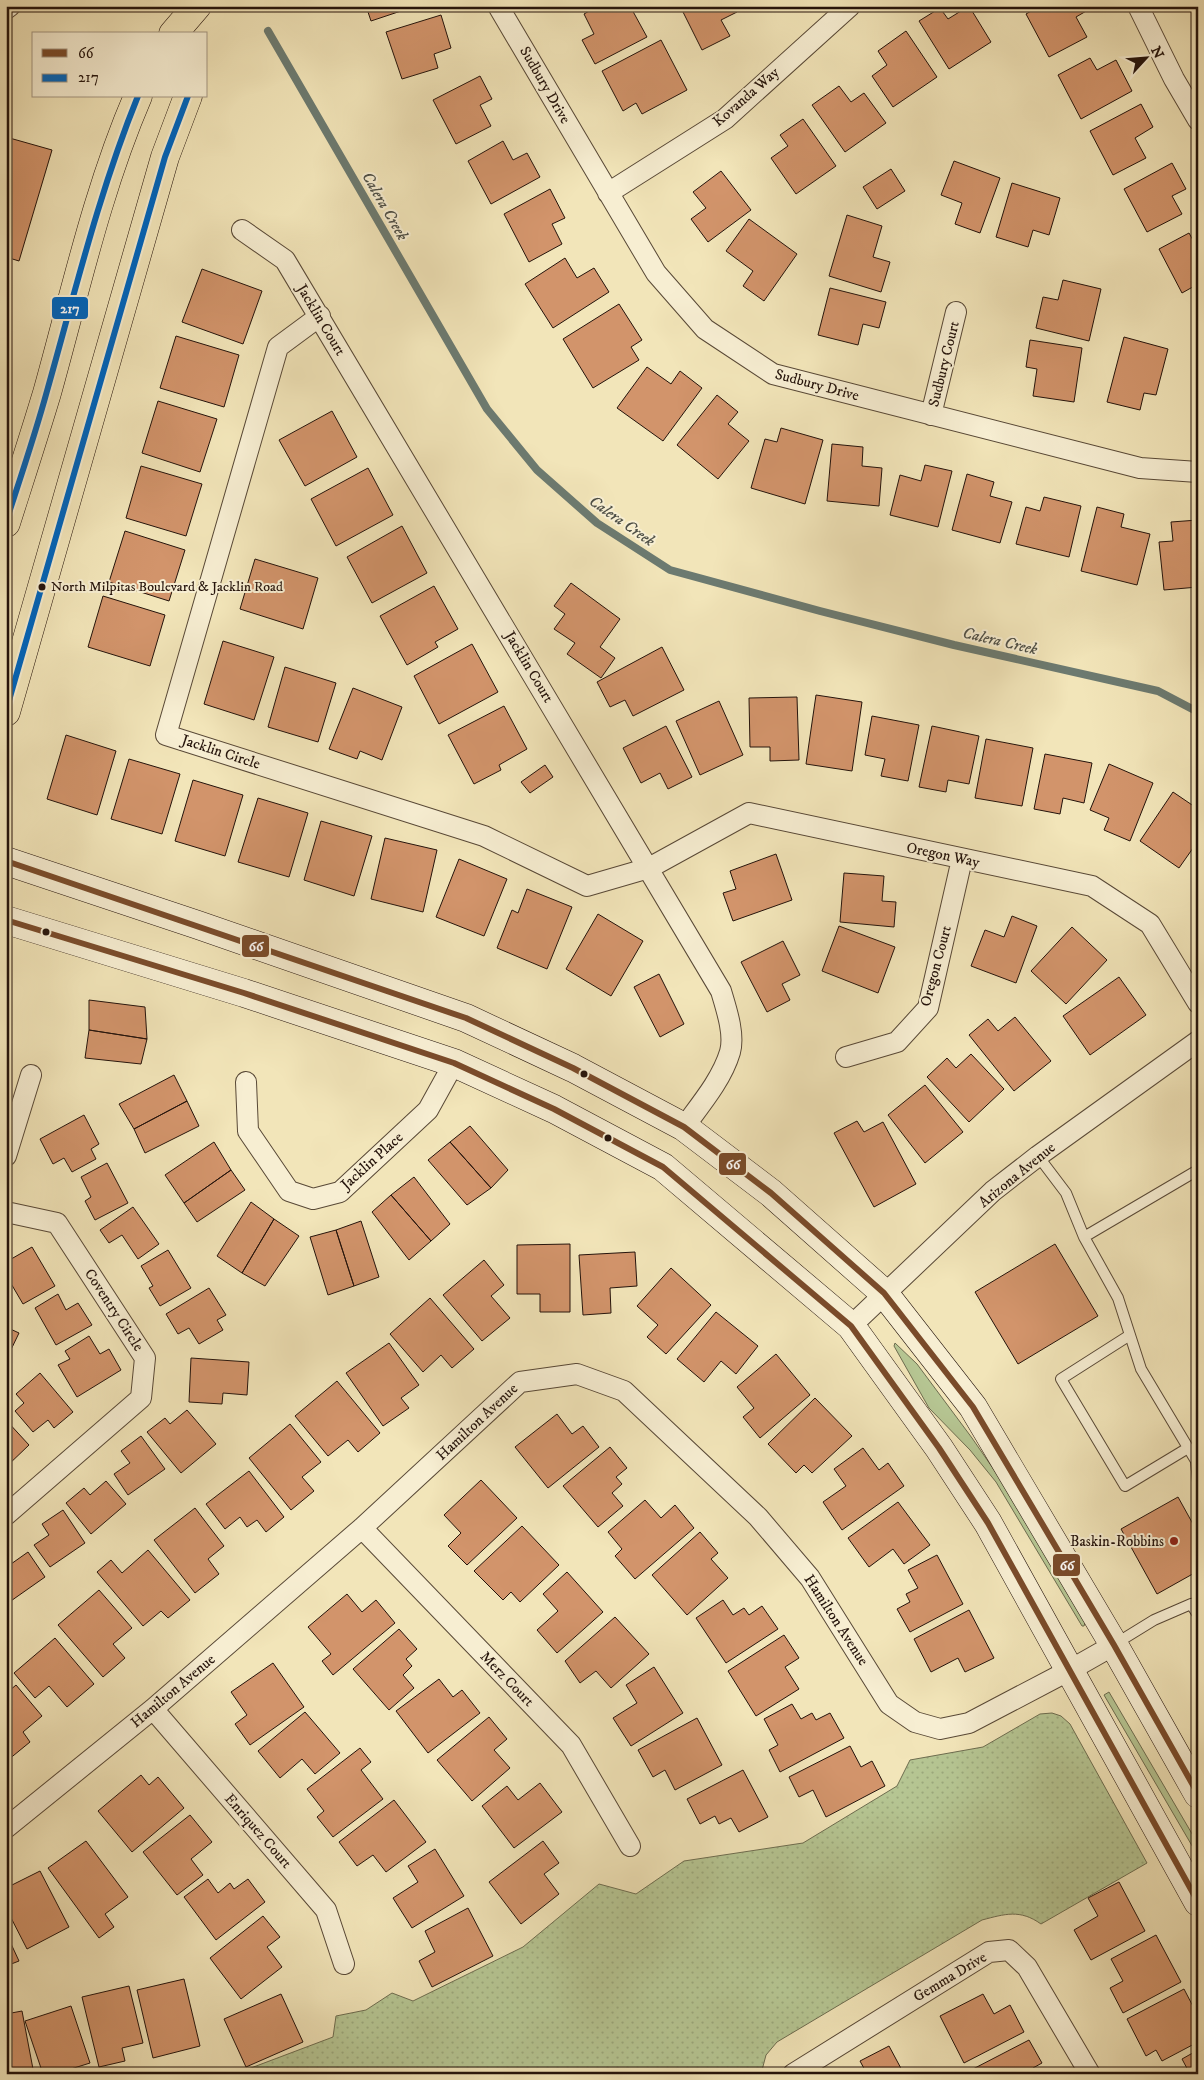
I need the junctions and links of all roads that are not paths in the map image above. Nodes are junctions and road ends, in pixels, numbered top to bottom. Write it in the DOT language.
graph roads {
  1 [pos="10,6"];
  2 [pos="498,6"];
  3 [pos="850,6"];
  4 [pos="1138,6"];
  5 [pos="6,9"];
  6 [pos="195,14"];
  7 [pos="175,32"];
  8 [pos="137,98"];
  9 [pos="187,98"];
  10 [pos="1198,120"];
  11 [pos="608,193"];
  12 [pos="242,230"];
  13 [pos="956,312"];
  14 [pos="320,316"];
  15 [pos="931,415"];
  16 [pos="1198,472"];
  17 [pos="6,523"];
  18 [pos="6,712"];
  19 [pos="962,859"];
  20 [pos="6,861"];
  21 [pos="649,868"];
  22 [pos="6,920"];
  23 [pos="1198,1002"];
  24 [pos="1198,1041"];
  25 [pos="846,1057"];
  26 [pos="454,1063"];
  27 [pos="31,1075"];
  28 [pos="246,1082"];
  29 [pos="684,1127"];
  30 [pos="6,1156"];
  31 [pos="1038,1156"];
  32 [pos="1198,1170"];
  33 [pos="6,1212"];
  34 [pos="1084,1237"];
  35 [pos="884,1293"];
  36 [pos="850,1326"];
  37 [pos="1130,1336"];
  38 [pos="1188,1448"];
  39 [pos="1198,1482"];
  40 [pos="6,1515"];
  41 [pos="362,1528"];
  42 [pos="1194,1603"];
  43 [pos="1198,1615"];
  44 [pos="1114,1645"];
  45 [pos="1070,1670"];
  46 [pos="152,1709"];
  47 [pos="1198,1794"];
  48 [pos="6,1828"];
  49 [pos="630,1846"];
  50 [pos="1198,1902"];
  51 [pos="344,1964"];
  52 [pos="793,2074"];
  53 [pos="1090,2074"];
  1 -- 5 [label="street"];
  2 -- 11 [label="street, Sudbury Drive"];
  3 -- 11 [label="street, Kovanda Way"];
  4 -- 10 [label="street"];
  6 -- 7 [label="main road"];
  8 -- 17 [label="main road"];
  9 -- 18 [label="main road"];
  11 -- 15 [label="street, Sudbury Drive"];
  12 -- 14 [label="street, Jacklin Court"];
  13 -- 15 [label="street, Sudbury Court"];
  14 -- 21 [label="street, Jacklin Court"];
  14 -- 21 [label="street, Jacklin Circle"];
  15 -- 16 [label="street, Sudbury Drive"];
  19 -- 21 [label="street, Oregon Way"];
  19 -- 23 [label="street, Oregon Way"];
  19 -- 25 [label="street, Oregon Court"];
  20 -- 29 [label="main road"];
  21 -- 29 [label="street, Jacklin Court"];
  22 -- 26 [label="main road"];
  24 -- 31 [label="street, Arizona Avenue"];
  26 -- 28 [label="street, Jacklin Place"];
  26 -- 36 [label="main road"];
  27 -- 30 [label="street"];
  29 -- 35 [label="main road"];
  31 -- 34 [label="lane"];
  31 -- 35 [label="street, Arizona Avenue"];
  32 -- 34 [label="lane"];
  33 -- 40 [label="street, Coventry Circle"];
  34 -- 37 [label="lane"];
  35 -- 36 [label="street, Arizona Avenue"];
  35 -- 44 [label="main road"];
  36 -- 45 [label="main road"];
  37 -- 38 [label="lane"];
  37 -- 38 [label="lane"];
  38 -- 39 [label="lane"];
  41 -- 45 [label="street, Hamilton Avenue"];
  41 -- 46 [label="street, Hamilton Avenue"];
  41 -- 49 [label="street, Merz Court"];
  42 -- 43 [label="lane"];
  42 -- 44 [label="lane"];
  44 -- 45 [label="street, Hamilton Avenue"];
  44 -- 47 [label="main road"];
  45 -- 50 [label="main road"];
  46 -- 48 [label="street, Hamilton Avenue"];
  46 -- 51 [label="street, Enriquez Court"];
  52 -- 53 [label="street, Gemma Drive"];
}
